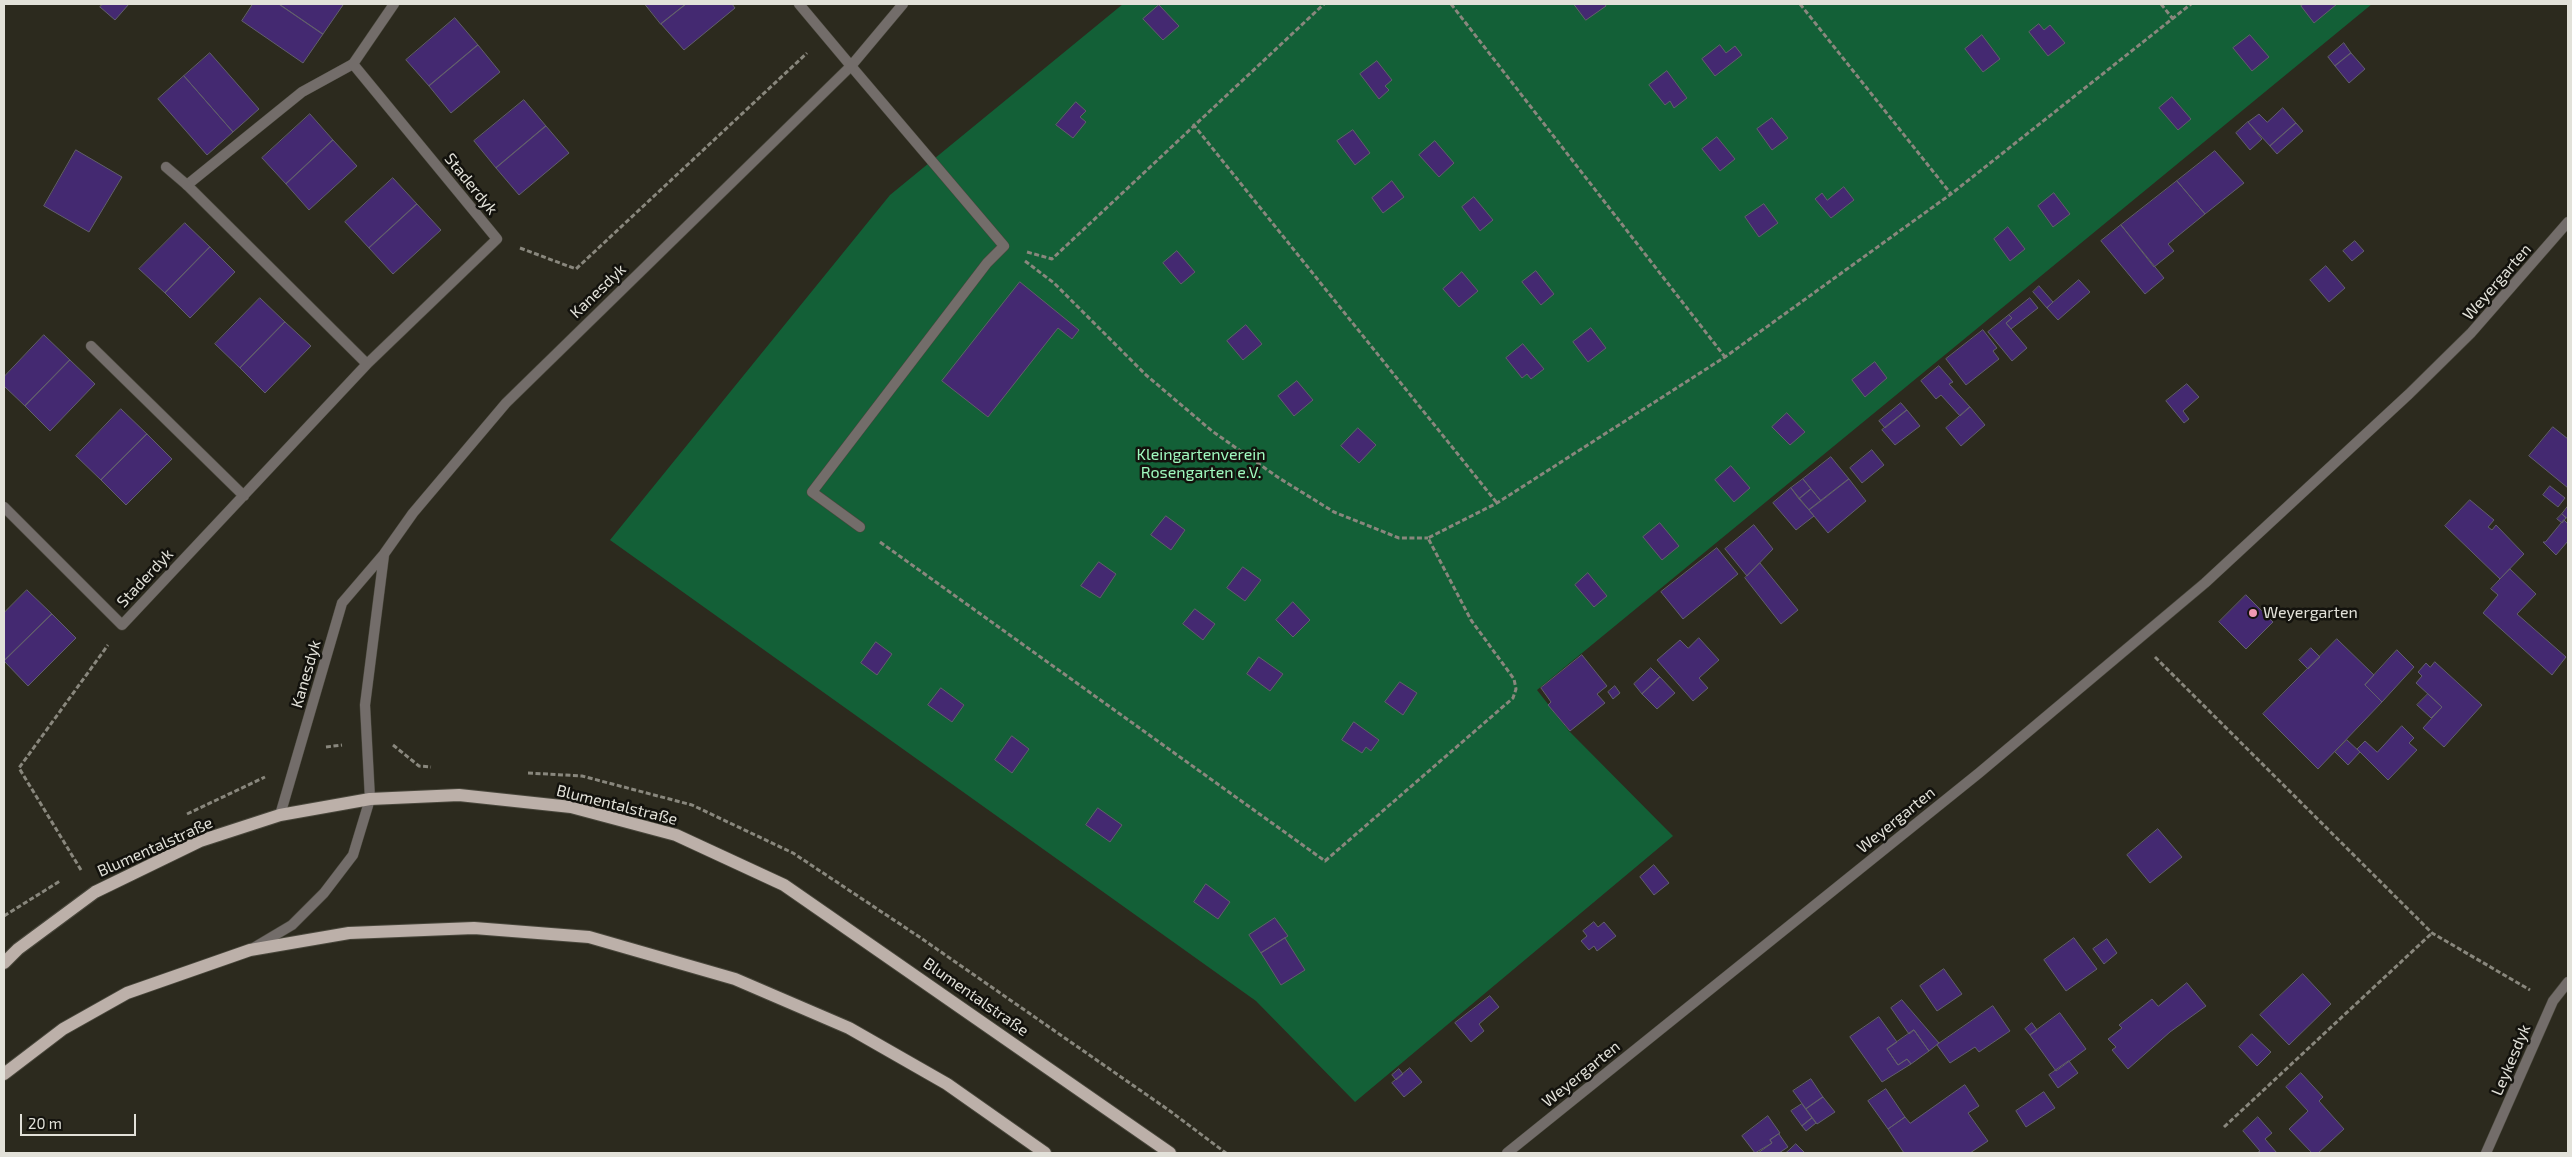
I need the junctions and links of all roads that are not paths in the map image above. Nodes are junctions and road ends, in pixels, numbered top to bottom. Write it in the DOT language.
graph roads {
  1 [pos="394,4"];
  2 [pos="799,4"];
  3 [pos="903,4"];
  4 [pos="353,64"];
  5 [pos="851,66"];
  6 [pos="166,167"];
  7 [pos="187,185"];
  8 [pos="2568,222"];
  9 [pos="92,346"];
  10 [pos="367,364"];
  11 [pos="244,496"];
  12 [pos="4,507"];
  13 [pos="860,527"];
  14 [pos="384,554"];
  15 [pos="370,799"];
  16 [pos="280,816"];
  17 [pos="250,950"];
  18 [pos="4,963"];
  19 [pos="2568,982"];
  20 [pos="4,1074"];
  21 [pos="1045,1153"];
  22 [pos="1170,1153"];
  23 [pos="1507,1153"];
  24 [pos="2486,1153"];
  1 -- 4 [label="street"];
  2 -- 5 [label="street"];
  3 -- 5 [label="street, Kanesdyk"];
  4 -- 7 [label="street"];
  4 -- 10 [label="street, Staderdyk"];
  5 -- 13 [label="street"];
  5 -- 14 [label="street, Kanesdyk"];
  6 -- 7 [label="street"];
  7 -- 10 [label="street"];
  8 -- 23 [label="street, Weyergarten"];
  9 -- 11 [label="street"];
  10 -- 11 [label="street, Staderdyk"];
  11 -- 12 [label="street, Staderdyk"];
  14 -- 15 [label="street, Kanesdyk"];
  14 -- 16 [label="street, Kanesdyk"];
  15 -- 16 [label="main road, Blumentalstraße"];
  15 -- 17 [label="street, Kanesdyk"];
  15 -- 22 [label="main road, Blumentalstraße"];
  16 -- 18 [label="main road, Blumentalstraße"];
  17 -- 20 [label="main road"];
  17 -- 21 [label="main road"];
  19 -- 24 [label="street, Leykesdyk"];
}
